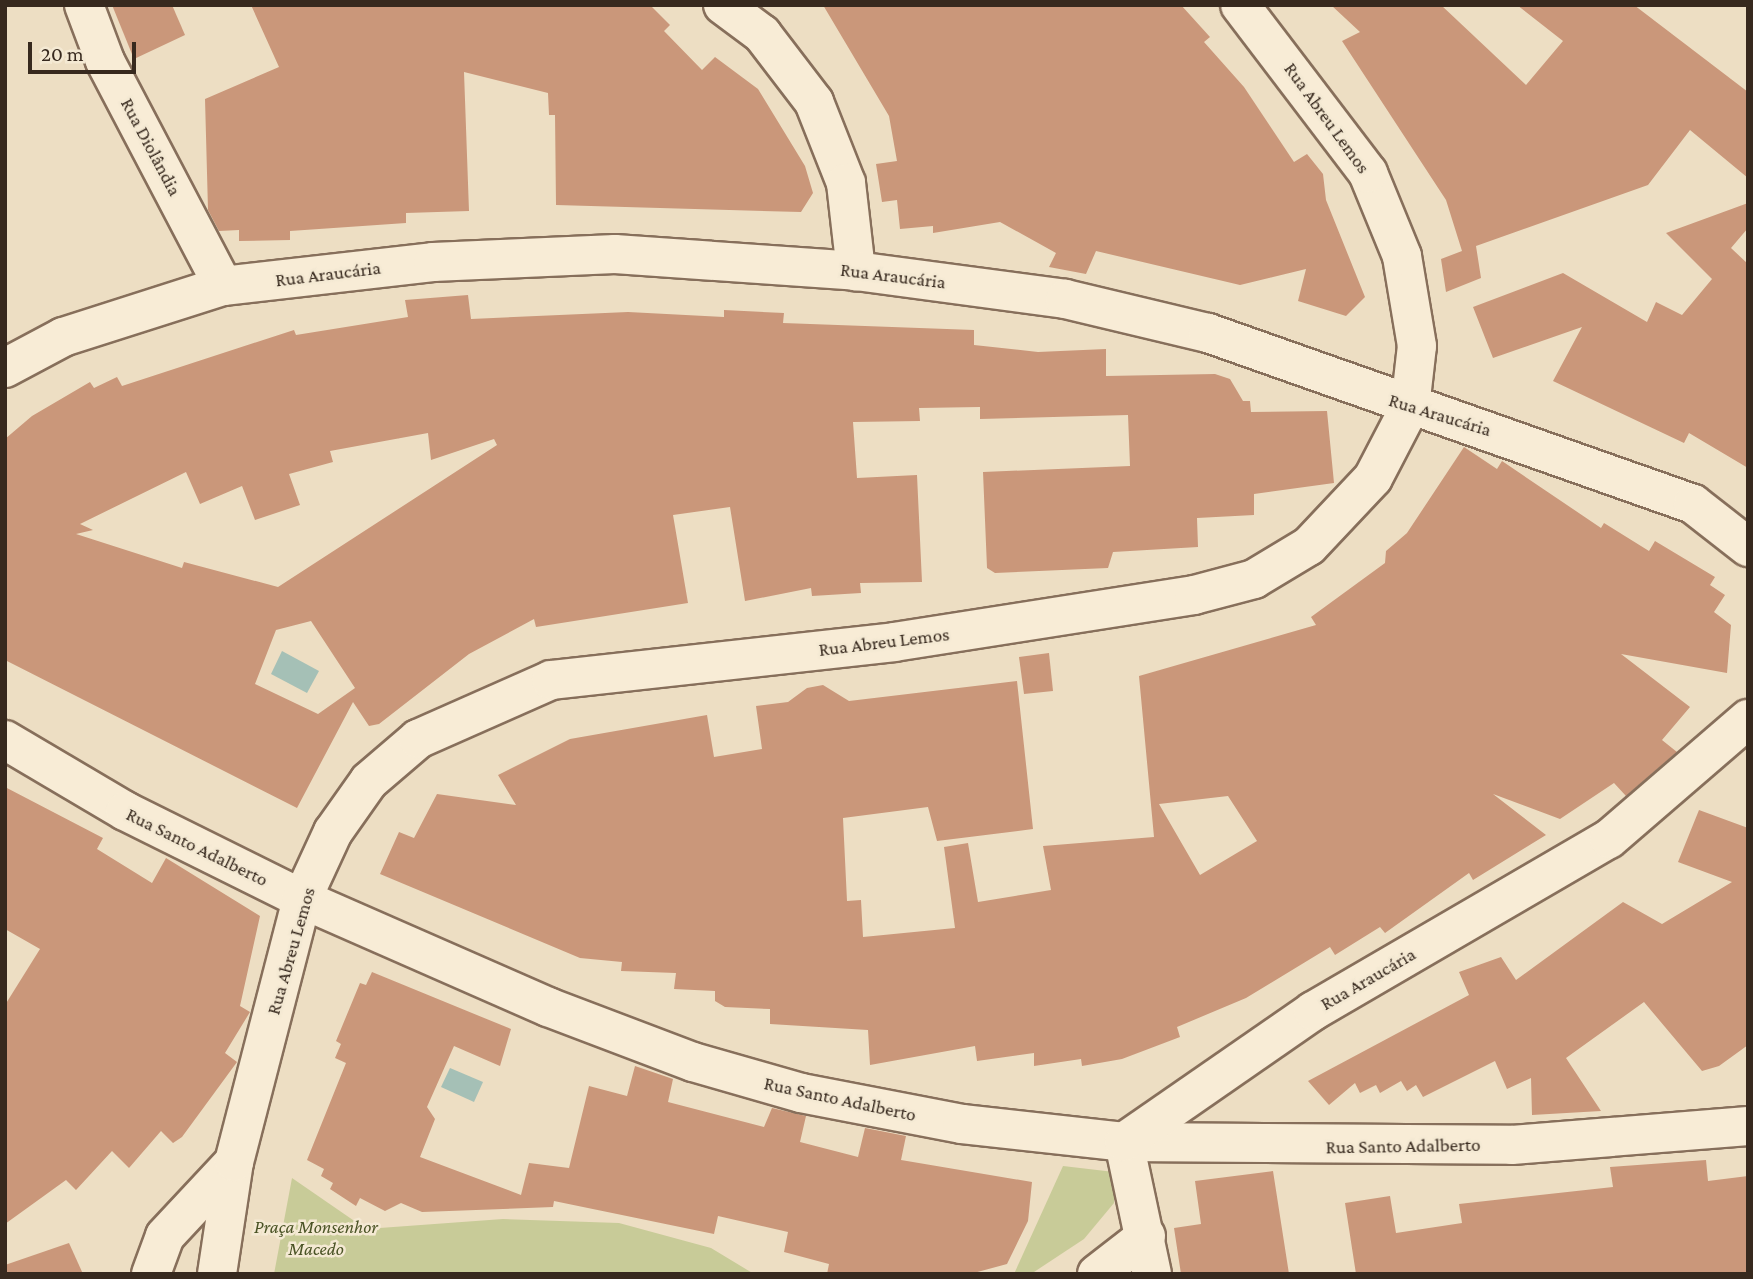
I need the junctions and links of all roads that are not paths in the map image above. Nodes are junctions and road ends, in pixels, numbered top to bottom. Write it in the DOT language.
graph roads {
  1 [pos="84,5"];
  2 [pos="723,5"];
  3 [pos="1240,5"];
  4 [pos="856,271"];
  5 [pos="223,286"];
  6 [pos="5,368"];
  7 [pos="1410,407"];
  8 [pos="1748,547"];
  9 [pos="1748,719"];
  10 [pos="5,740"];
  11 [pos="302,899"];
  12 [pos="1748,1126"];
  13 [pos="1124,1142"];
  14 [pos="234,1162"];
  15 [pos="1146,1236"];
  16 [pos="151,1274"];
  17 [pos="217,1274"];
  18 [pos="1097,1274"];
  19 [pos="1152,1274"];
  1 -- 5 [label="street, Rua Diolândia"];
  2 -- 4 [label="street"];
  3 -- 7 [label="street, Rua Abreu Lemos"];
  4 -- 5 [label="street, Rua Araucária"];
  4 -- 7 [label="street, Rua Araucária"];
  5 -- 6 [label="street, Rua Araucária"];
  7 -- 8 [label="street, Rua Araucária"];
  7 -- 11 [label="street, Rua Abreu Lemos"];
  9 -- 13 [label="street, Rua Araucária"];
  10 -- 11 [label="street, Rua Santo Adalberto"];
  11 -- 13 [label="street, Rua Santo Adalberto"];
  11 -- 14 [label="street, Rua Abreu Lemos"];
  12 -- 13 [label="street, Rua Santo Adalberto"];
  13 -- 15 [label="street"];
  14 -- 16 [label="street"];
  14 -- 17 [label="street, Rua Abreu Lemos"];
  15 -- 18 [label="street"];
  15 -- 19 [label="street"];
}
